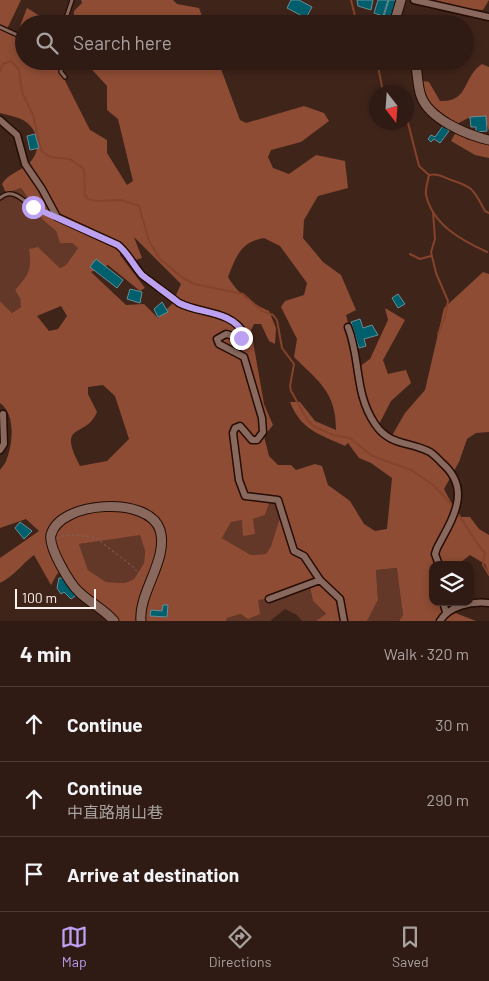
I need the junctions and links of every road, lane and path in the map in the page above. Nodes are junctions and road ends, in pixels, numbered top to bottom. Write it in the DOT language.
graph roads {
  1 [pos="72,0"];
  2 [pos="401,0"];
  3 [pos="414,0"];
  4 [pos="67,15"];
  5 [pos="396,15"];
  6 [pos="489,17"];
  7 [pos="0,27"];
  8 [pos="15,34"];
  9 [pos="60,70"];
  10 [pos="417,70"];
  11 [pos="65,77"];
  12 [pos="0,120"];
  13 [pos="489,140"];
  14 [pos="0,198"];
  15 [pos="57,217"];
  16 [pos="348,327"];
  17 [pos="3,414"];
  18 [pos="0,450"];
  19 [pos="50,542"];
  20 [pos="438,561"];
  21 [pos="320,580"];
  22 [pos="149,589"];
  23 [pos="269,599"];
  24 [pos="489,603"];
  25 [pos="444,606"];
  26 [pos="446,612"];
  27 [pos="330,618"];
  28 [pos="114,621"];
  29 [pos="141,621"];
  30 [pos="333,621"];
  31 [pos="344,621"];
  32 [pos="440,621"];
  1 -- 4 [label="lane"];
  2 -- 5 [label="street"];
  3 -- 6 [label="street"];
  7 -- 8 [label="lane"];
  9 -- 11 [label="lane"];
  10 -- 13 [label="street"];
  12 -- 15 [label="street"];
  14 -- 15 [label="lane"];
  15 -- 21 [label="street"];
  16 -- 20 [label="street"];
  17 -- 18 [label="street"];
  19 -- 22 [label="path"];
  19 -- 22 [label="street"];
  19 -- 28 [label="street"];
  21 -- 23 [label="street"];
  21 -- 31 [label="street"];
  22 -- 29 [label="street"];
  24 -- 26 [label="street"];
  25 -- 26 [label="street"];
  26 -- 32 [label="street"];
  27 -- 30 [label="path"];
}
